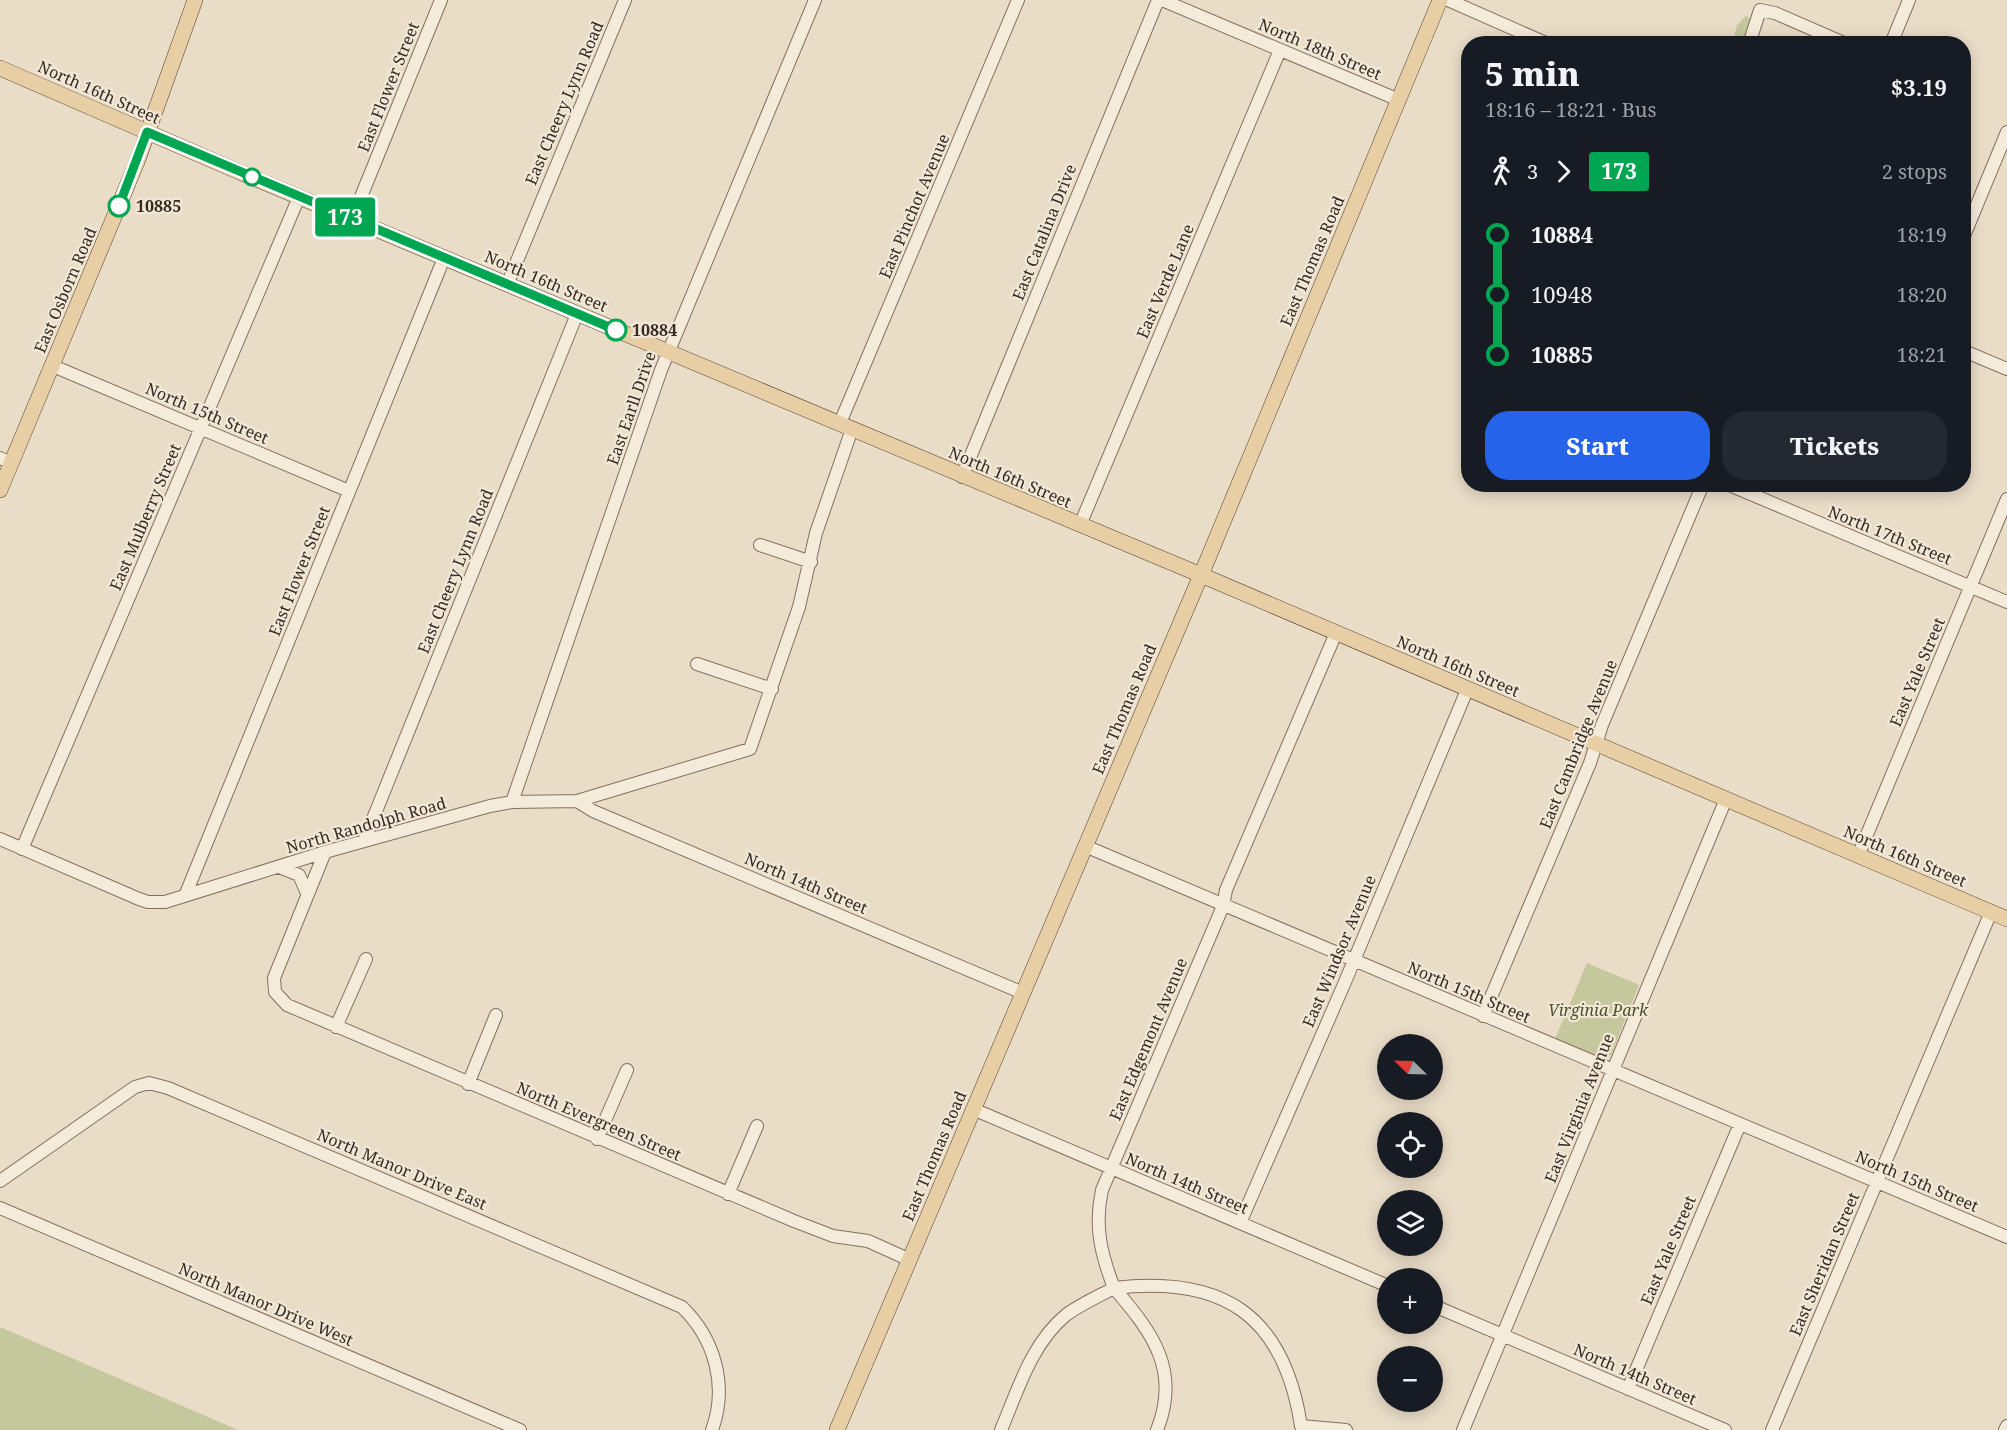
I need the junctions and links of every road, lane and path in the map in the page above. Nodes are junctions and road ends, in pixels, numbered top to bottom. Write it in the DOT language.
graph roads {
  1 [pos="195,0"];
  2 [pos="441,0"];
  3 [pos="625,0"];
  4 [pos="815,0"];
  5 [pos="1018,0"];
  6 [pos="1160,0"];
  7 [pos="1440,0"];
  8 [pos="1448,0"];
  9 [pos="1909,0"];
  10 [pos="1530,36"];
  11 [pos="1752,36"];
  12 [pos="1828,36"];
  13 [pos="1894,36"];
  14 [pos="1280,50"];
  15 [pos="0,68"];
  16 [pos="1399,100"];
  17 [pos="147,132"];
  18 [pos="2007,132"];
  19 [pos="299,197"];
  20 [pos="352,219"];
  21 [pos="1971,219"];
  22 [pos="444,258"];
  23 [pos="507,285"];
  24 [pos="577,314"];
  25 [pos="668,352"];
  26 [pos="1971,354"];
  27 [pos="53,366"];
  28 [pos="2007,369"];
  29 [pos="846,426"];
  30 [pos="200,428"];
  31 [pos="6,460"];
  32 [pos="962,477"];
  33 [pos="0,490"];
  34 [pos="349,491"];
  35 [pos="1700,492"];
  36 [pos="1747,492"];
  37 [pos="2007,499"];
  38 [pos="1080,525"];
  39 [pos="760,545"];
  40 [pos="811,562"];
  41 [pos="1201,575"];
  42 [pos="1971,586"];
  43 [pos="2007,602"];
  44 [pos="1336,633"];
  45 [pos="697,664"];
  46 [pos="772,689"];
  47 [pos="1467,690"];
  48 [pos="1596,744"];
  49 [pos="750,748"];
  50 [pos="1726,799"];
  51 [pos="577,801"];
  52 [pos="512,802"];
  53 [pos="0,839"];
  54 [pos="364,841"];
  55 [pos="1085,846"];
  56 [pos="22,849"];
  57 [pos="325,852"];
  58 [pos="1858,856"];
  59 [pos="279,867"];
  60 [pos="307,894"];
  61 [pos="185,896"];
  62 [pos="1222,906"];
  63 [pos="1990,912"];
  64 [pos="2007,919"];
  65 [pos="366,959"];
  66 [pos="1353,960"];
  67 [pos="1023,993"];
  68 [pos="496,1015"];
  69 [pos="1483,1016"];
  70 [pos="336,1027"];
  71 [pos="627,1070"];
  72 [pos="1613,1070"];
  73 [pos="468,1084"];
  74 [pos="973,1109"];
  75 [pos="1740,1124"];
  76 [pos="757,1126"];
  77 [pos="597,1139"];
  78 [pos="1111,1168"];
  79 [pos="0,1181"];
  80 [pos="1876,1182"];
  81 [pos="728,1194"];
  82 [pos="0,1208"];
  83 [pos="1240,1223"];
  84 [pos="2007,1237"];
  85 [pos="910,1260"];
  86 [pos="1377,1281"];
  87 [pos="1114,1288"];
  88 [pos="1443,1310"];
  89 [pos="1502,1335"];
  90 [pos="1628,1389"];
  91 [pos="1301,1428"];
  92 [pos="520,1430"];
  93 [pos="712,1430"];
  94 [pos="837,1430"];
  95 [pos="1001,1430"];
  96 [pos="1157,1430"];
  97 [pos="1346,1430"];
  98 [pos="1463,1430"];
  99 [pos="1725,1430"];
  100 [pos="1772,1430"];
  1 -- 17 [label="main road, East Osborn Road"];
  2 -- 20 [label="street, East Flower Street"];
  3 -- 23 [label="street, East Cheery Lynn Road"];
  4 -- 25 [label="street, East Earll Drive"];
  5 -- 29 [label="street, East Pinchot Avenue"];
  6 -- 14 [label="street, North 18th Street"];
  6 -- 32 [label="street, East Catalina Drive"];
  7 -- 16 [label="main road, East Thomas Road"];
  8 -- 10 [label="street"];
  9 -- 13 [label="street"];
  11 -- 12 [label="street"];
  14 -- 16 [label="street, North 18th Street"];
  14 -- 38 [label="street, East Verde Lane"];
  15 -- 17 [label="main road, North 16th Street"];
  16 -- 41 [label="main road, East Thomas Road"];
  17 -- 19 [label="main road, North 16th Street"];
  17 -- 27 [label="main road, East Osborn Road"];
  18 -- 21 [label="street"];
  19 -- 20 [label="main road, North 16th Street"];
  19 -- 30 [label="street, East Mulberry Street"];
  20 -- 22 [label="main road, North 16th Street"];
  22 -- 23 [label="main road, North 16th Street"];
  22 -- 34 [label="street, East Flower Street"];
  23 -- 24 [label="main road, North 16th Street"];
  24 -- 25 [label="main road, North 16th Street"];
  24 -- 54 [label="street, East Cheery Lynn Road"];
  25 -- 29 [label="main road, North 16th Street"];
  25 -- 52 [label="street, East Earll Drive"];
  26 -- 28 [label="street"];
  27 -- 30 [label="street, North 15th Street"];
  27 -- 31 [label="main road, East Osborn Road"];
  29 -- 32 [label="main road, North 16th Street"];
  29 -- 40 [label="street, East Pinchot Avenue"];
  30 -- 34 [label="street, North 15th Street"];
  30 -- 56 [label="street, East Mulberry Street"];
  31 -- 33 [label="main road, East Osborn Road"];
  32 -- 38 [label="main road, North 16th Street"];
  34 -- 61 [label="street, East Flower Street"];
  35 -- 48 [label="street, East Cambridge Avenue"];
  36 -- 42 [label="street, North 17th Street"];
  37 -- 42 [label="street, East Yale Street"];
  38 -- 41 [label="main road, North 16th Street"];
  39 -- 40 [label="street"];
  40 -- 46 [label="street, East Pinchot Avenue"];
  41 -- 44 [label="main road, North 16th Street"];
  41 -- 55 [label="main road, East Thomas Road"];
  42 -- 43 [label="street, North 17th Street"];
  42 -- 58 [label="street, East Yale Street"];
  44 -- 47 [label="main road, North 16th Street"];
  44 -- 62 [label="street, East Edgemont Avenue"];
  45 -- 46 [label="street"];
  46 -- 49 [label="street, East Pinchot Avenue"];
  47 -- 48 [label="main road, North 16th Street"];
  47 -- 66 [label="street, East Windsor Avenue"];
  48 -- 50 [label="main road, North 16th Street"];
  48 -- 69 [label="street, East Cambridge Avenue"];
  49 -- 51 [label="street, North Randolph Road"];
  50 -- 58 [label="main road, North 16th Street"];
  50 -- 72 [label="street, East Virginia Avenue"];
  51 -- 52 [label="street, North Randolph Road"];
  51 -- 67 [label="street, North 14th Street"];
  52 -- 54 [label="street, North Randolph Road"];
  53 -- 56 [label="street, North Randolph Road"];
  54 -- 57 [label="street, North Randolph Road"];
  55 -- 62 [label="street, North 15th Street"];
  55 -- 67 [label="main road, East Thomas Road"];
  56 -- 61 [label="street, North Randolph Road"];
  57 -- 59 [label="street, North Randolph Road"];
  57 -- 60 [label="street"];
  58 -- 63 [label="main road, North 16th Street"];
  59 -- 60 [label="street"];
  59 -- 61 [label="street, North Randolph Road"];
  60 -- 70 [label="street, North Evergreen Street"];
  62 -- 66 [label="street, North 15th Street"];
  62 -- 78 [label="street, East Edgemont Avenue"];
  63 -- 64 [label="main road, North 16th Street"];
  63 -- 80 [label="street, East Sheridan Street"];
  65 -- 70 [label="street"];
  66 -- 69 [label="street, North 15th Street"];
  66 -- 83 [label="street, East Windsor Avenue"];
  67 -- 74 [label="main road, East Thomas Road"];
  68 -- 73 [label="street"];
  69 -- 72 [label="street, North 15th Street"];
  70 -- 73 [label="street, North Evergreen Street"];
  71 -- 77 [label="street"];
  72 -- 75 [label="street, North 15th Street"];
  72 -- 89 [label="street, East Virginia Avenue"];
  73 -- 77 [label="street, North Evergreen Street"];
  74 -- 78 [label="street, North 14th Street"];
  74 -- 85 [label="main road, East Thomas Road"];
  75 -- 80 [label="street, North 15th Street"];
  75 -- 90 [label="street, East Yale Street"];
  76 -- 81 [label="street"];
  77 -- 81 [label="street, North Evergreen Street"];
  78 -- 83 [label="street, North 14th Street"];
  78 -- 87 [label="street, East Edgemont Avenue"];
  79 -- 93 [label="street, North Manor Drive East"];
  80 -- 84 [label="street, North 15th Street"];
  80 -- 100 [label="street, East Sheridan Street"];
  81 -- 85 [label="street, North Evergreen Street"];
  82 -- 92 [label="street, North Manor Drive West"];
  83 -- 86 [label="street, North 14th Street"];
  85 -- 94 [label="main road, East Thomas Road"];
  87 -- 91 [label="street"];
  87 -- 95 [label="street"];
  87 -- 96 [label="street"];
  88 -- 89 [label="street, North 14th Street"];
  89 -- 90 [label="street, North 14th Street"];
  89 -- 98 [label="street, East Virginia Avenue"];
  90 -- 99 [label="street, North 14th Street"];
  91 -- 97 [label="street"];
}
